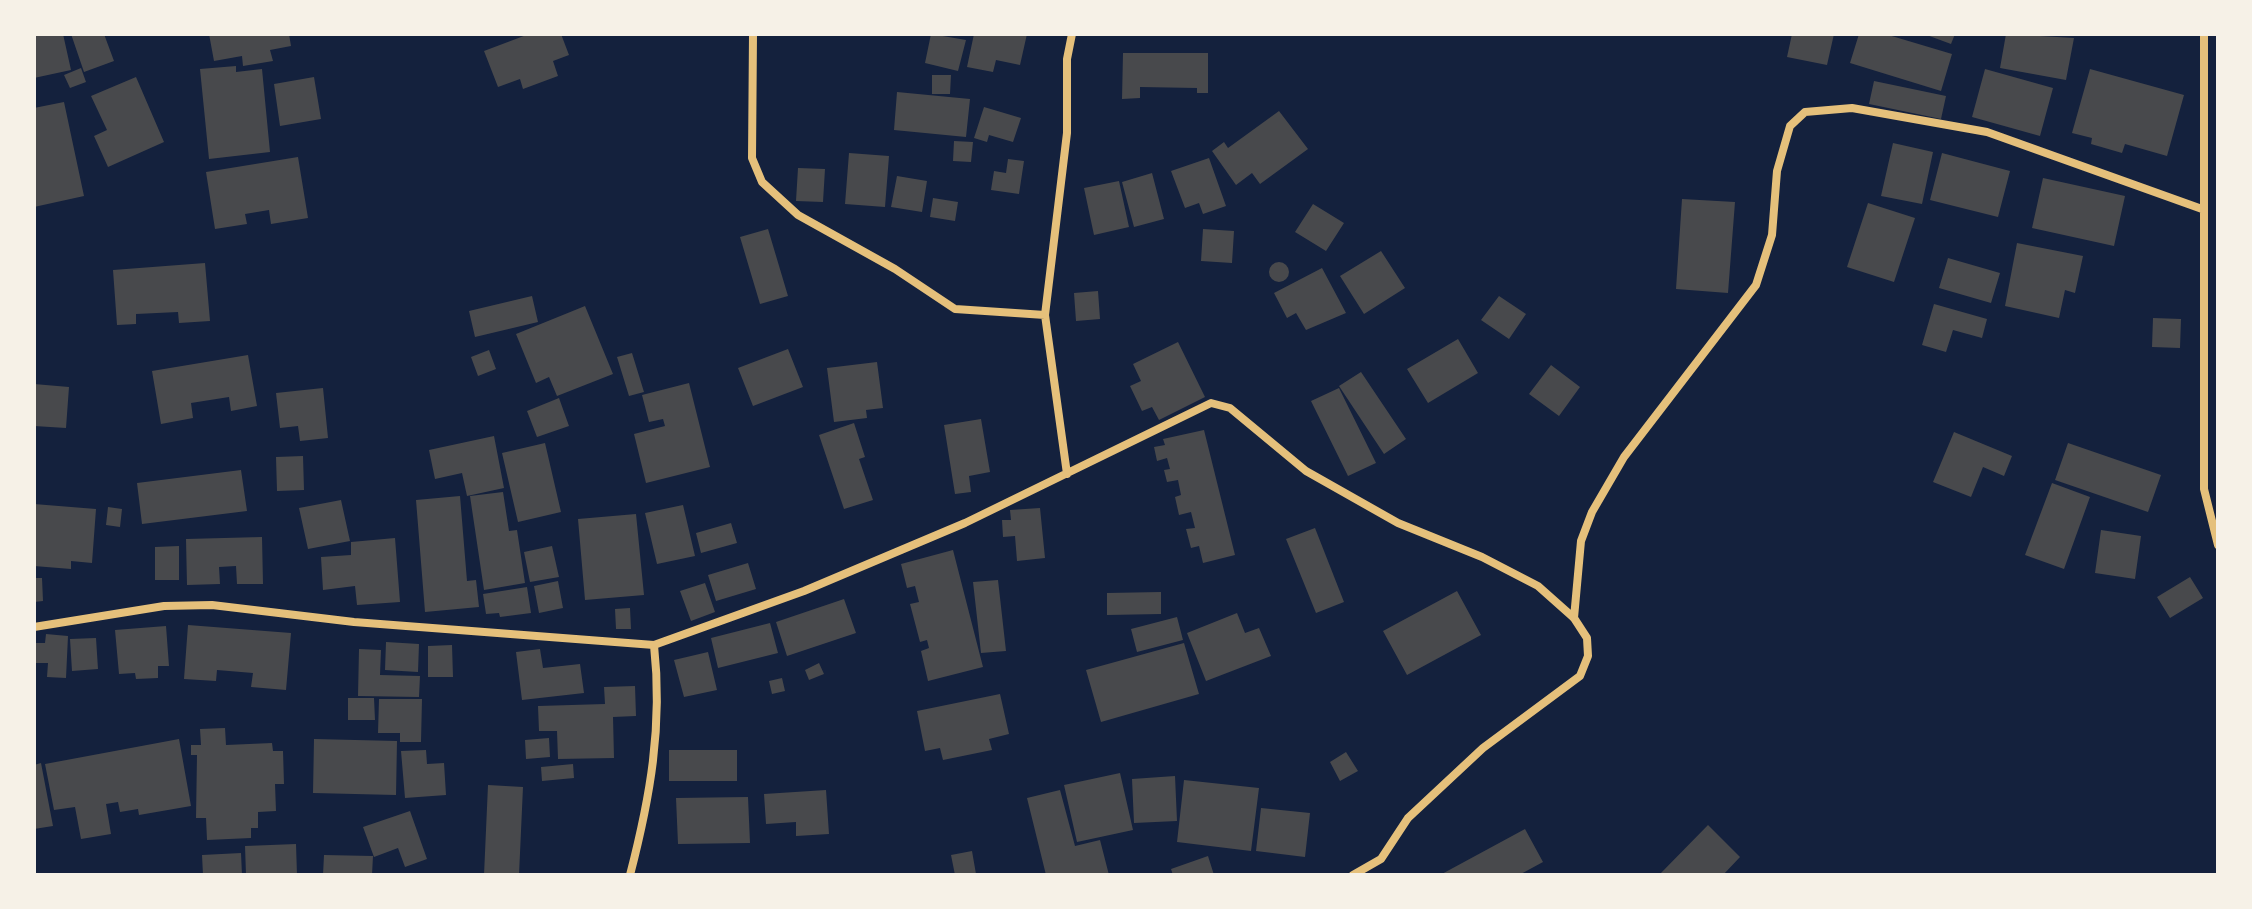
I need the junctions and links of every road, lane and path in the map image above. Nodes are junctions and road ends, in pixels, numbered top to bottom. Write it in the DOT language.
graph roads {
  1 [pos="753,34"];
  2 [pos="1072,34"];
  3 [pos="2204,34"];
  4 [pos="2202,209"];
  5 [pos="1045,315"];
  6 [pos="1067,474"];
  7 [pos="2218,545"];
  8 [pos="1574,618"];
  9 [pos="34,627"];
  10 [pos="654,645"];
  11 [pos="630,875"];
  12 [pos="1353,875"];
  1 -- 5 [label="street"];
  2 -- 5 [label="street"];
  3 -- 4 [label="street"];
  4 -- 7 [label="street"];
  4 -- 8 [label="street"];
  5 -- 6 [label="street"];
  6 -- 8 [label="street"];
  6 -- 10 [label="street"];
  8 -- 12 [label="street"];
  9 -- 10 [label="street"];
  10 -- 11 [label="street"];
}
